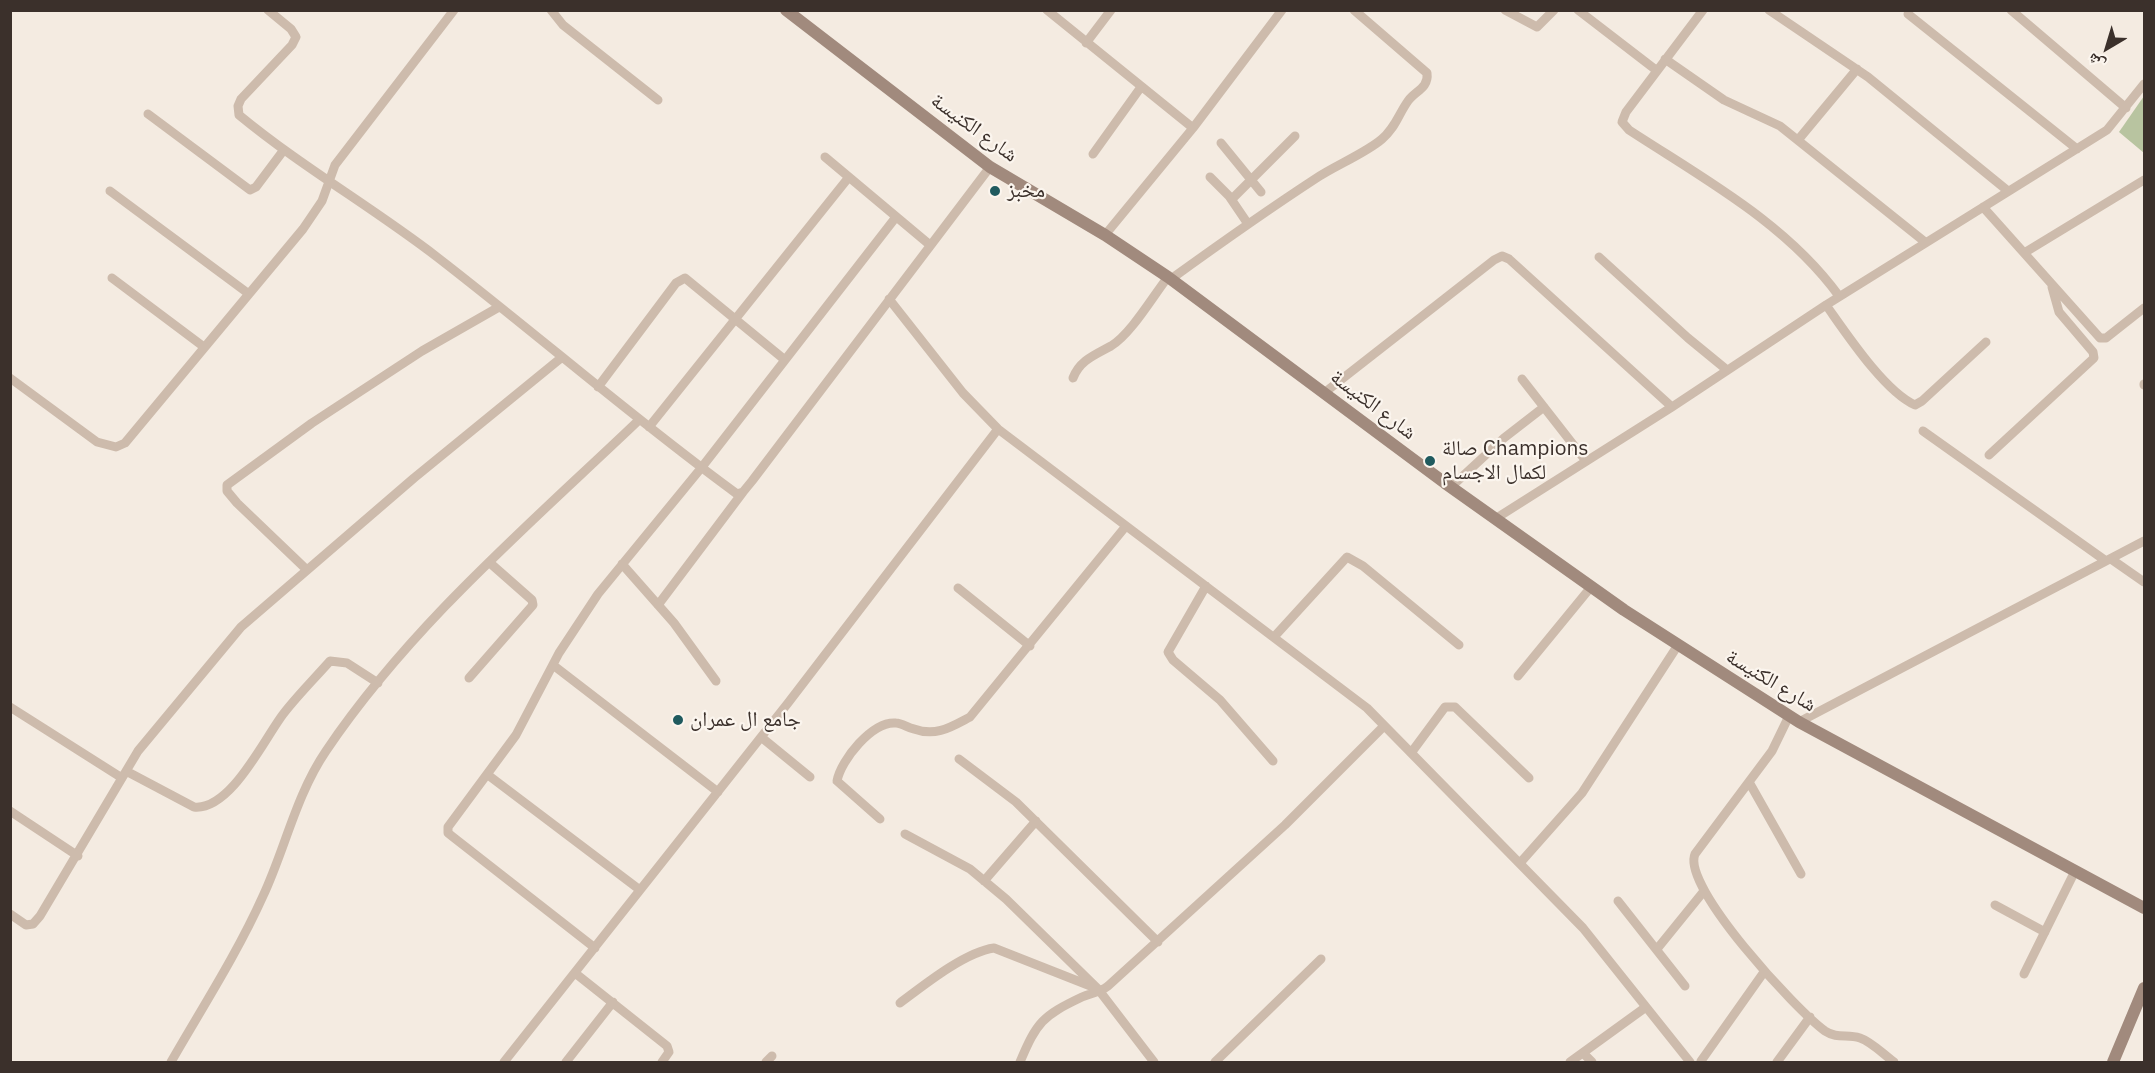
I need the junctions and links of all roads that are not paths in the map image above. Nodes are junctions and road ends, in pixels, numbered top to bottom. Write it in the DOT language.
graph roads {
  1 [pos="268,10"];
  2 [pos="454,10"];
  3 [pos="551,10"];
  4 [pos="786,10"];
  5 [pos="1047,10"];
  6 [pos="1111,10"];
  7 [pos="1282,10"];
  8 [pos="1354,10"];
  9 [pos="1505,10"];
  10 [pos="1554,10"];
  11 [pos="1578,10"];
  12 [pos="1703,10"];
  13 [pos="1768,10"];
  14 [pos="2011,10"];
  15 [pos="1908,14"];
  16 [pos="1086,43"];
  17 [pos="1665,59"];
  18 [pos="1857,69"];
  19 [pos="1656,70"];
  20 [pos="2145,84"];
  21 [pos="1141,87"];
  22 [pos="658,100"];
  23 [pos="2126,108"];
  24 [pos="148,114"];
  25 [pos="1193,128"];
  26 [pos="1295,136"];
  27 [pos="1798,140"];
  28 [pos="1221,143"];
  29 [pos="2077,149"];
  30 [pos="283,151"];
  31 [pos="1093,154"];
  32 [pos="825,157"];
  33 [pos="990,167"];
  34 [pos="849,177"];
  35 [pos="1210,177"];
  36 [pos="1251,180"];
  37 [pos="2145,180"];
  38 [pos="327,182"];
  39 [pos="110,191"];
  40 [pos="2008,191"];
  41 [pos="1261,192"];
  42 [pos="1232,200"];
  43 [pos="1983,207"];
  44 [pos="896,217"];
  45 [pos="1248,224"];
  46 [pos="1105,236"];
  47 [pos="1925,242"];
  48 [pos="930,245"];
  49 [pos="2024,253"];
  50 [pos="1599,256"];
  51 [pos="112,278"];
  52 [pos="1169,278"];
  53 [pos="2052,284"];
  54 [pos="249,294"];
  55 [pos="1839,296"];
  56 [pos="889,299"];
  57 [pos="1826,305"];
  58 [pos="499,307"];
  59 [pos="2145,309"];
  60 [pos="736,318"];
  61 [pos="1986,342"];
  62 [pos="204,347"];
  63 [pos="561,358"];
  64 [pos="785,360"];
  65 [pos="1727,370"];
  66 [pos="10,378"];
  67 [pos="1073,378"];
  68 [pos="1522,378"];
  69 [pos="598,387"];
  70 [pos="1324,393"];
  71 [pos="1545,407"];
  72 [pos="1672,407"];
  73 [pos="639,420"];
  74 [pos="649,427"];
  75 [pos="998,429"];
  76 [pos="1923,431"];
  77 [pos="1989,455"];
  78 [pos="1586,461"];
  79 [pos="702,467"];
  80 [pos="1451,487"];
  81 [pos="743,492"];
  82 [pos="1495,519"];
  83 [pos="1126,526"];
  84 [pos="2145,541"];
  85 [pos="2108,560"];
  86 [pos="490,563"];
  87 [pos="622,564"];
  88 [pos="307,570"];
  89 [pos="2145,582"];
  90 [pos="1206,586"];
  91 [pos="1591,587"];
  92 [pos="958,588"];
  93 [pos="658,605"];
  94 [pos="1274,637"];
  95 [pos="1459,645"];
  96 [pos="1678,645"];
  97 [pos="1030,646"];
  98 [pos="554,665"];
  99 [pos="1518,676"];
  100 [pos="469,678"];
  101 [pos="716,681"];
  102 [pos="378,683"];
  103 [pos="10,707"];
  104 [pos="1794,719"];
  105 [pos="1384,726"];
  106 [pos="761,737"];
  107 [pos="1411,753"];
  108 [pos="959,759"];
  109 [pos="1273,760"];
  110 [pos="124,775"];
  111 [pos="488,775"];
  112 [pos="810,777"];
  113 [pos="1529,778"];
  114 [pos="1749,782"];
  115 [pos="718,792"];
  116 [pos="10,811"];
  117 [pos="880,819"];
  118 [pos="1036,821"];
  119 [pos="905,834"];
  120 [pos="78,855"];
  121 [pos="1521,862"];
  122 [pos="2075,871"];
  123 [pos="1801,874"];
  124 [pos="984,881"];
  125 [pos="640,890"];
  126 [pos="1704,891"];
  127 [pos="1618,901"];
  128 [pos="1995,905"];
  129 [pos="2145,908"];
  130 [pos="10,914"];
  131 [pos="2044,932"];
  132 [pos="1158,942"];
  133 [pos="595,948"];
  134 [pos="1657,950"];
  135 [pos="1321,959"];
  136 [pos="1764,972"];
  137 [pos="575,973"];
  138 [pos="2024,974"];
  139 [pos="1684,987"];
  140 [pos="2145,988"];
  141 [pos="1100,991"];
  142 [pos="613,1002"];
  143 [pos="900,1003"];
  144 [pos="1646,1007"];
  145 [pos="1810,1017"];
  146 [pos="1583,1053"];
  147 [pos="508,1061"];
  148 [pos="1701,1061"];
  149 [pos="171,1062"];
  150 [pos="566,1062"];
  151 [pos="663,1062"];
  152 [pos="1020,1062"];
  153 [pos="1154,1062"];
  154 [pos="1215,1062"];
  155 [pos="1570,1062"];
  156 [pos="1592,1062"];
  157 [pos="1690,1062"];
  158 [pos="1777,1062"];
  159 [pos="1894,1062"];
  160 [pos="2113,1062"];
  1 -- 30 [label="street"];
  2 -- 38 [label="street"];
  3 -- 22 [label="street"];
  4 -- 33 [label="main road, شارع الكنيسة"];
  5 -- 16 [label="street"];
  6 -- 16 [label="street"];
  7 -- 25 [label="street"];
  8 -- 45 [label="street"];
  9 -- 10 [label="street"];
  11 -- 19 [label="street"];
  12 -- 17 [label="street"];
  13 -- 18 [label="street"];
  14 -- 23 [label="street"];
  15 -- 29 [label="street"];
  16 -- 21 [label="street"];
  17 -- 19 [label="street"];
  17 -- 27 [label="street"];
  18 -- 27 [label="street"];
  18 -- 40 [label="street"];
  19 -- 55 [label="street"];
  20 -- 23 [label="street"];
  21 -- 25 [label="street"];
  21 -- 31 [label="street"];
  23 -- 29 [label="street"];
  24 -- 30 [label="street"];
  25 -- 46 [label="street"];
  26 -- 36 [label="street"];
  27 -- 47 [label="street"];
  28 -- 36 [label="street"];
  29 -- 40 [label="street"];
  30 -- 38 [label="street"];
  32 -- 34 [label="street"];
  33 -- 46 [label="main road, شارع الكنيسة"];
  33 -- 48 [label="street"];
  34 -- 44 [label="street"];
  34 -- 60 [label="street"];
  35 -- 42 [label="street"];
  36 -- 41 [label="street"];
  36 -- 42 [label="street"];
  37 -- 49 [label="street"];
  38 -- 54 [label="street"];
  38 -- 58 [label="street"];
  39 -- 54 [label="street"];
  40 -- 43 [label="street"];
  42 -- 45 [label="street"];
  43 -- 47 [label="street"];
  43 -- 49 [label="street"];
  44 -- 48 [label="street"];
  44 -- 64 [label="street"];
  45 -- 52 [label="street"];
  46 -- 52 [label="main road, شارع الكنيسة"];
  47 -- 55 [label="street"];
  48 -- 56 [label="street"];
  49 -- 53 [label="street"];
  50 -- 65 [label="street"];
  51 -- 62 [label="street"];
  52 -- 67 [label="street"];
  52 -- 70 [label="main road, شارع الكنيسة"];
  53 -- 59 [label="street"];
  53 -- 77 [label="street"];
  54 -- 62 [label="street"];
  55 -- 57 [label="street"];
  56 -- 75 [label="street"];
  56 -- 81 [label="street"];
  57 -- 61 [label="street"];
  57 -- 65 [label="street"];
  58 -- 63 [label="street"];
  58 -- 88 [label="street"];
  60 -- 64 [label="street"];
  60 -- 69 [label="street"];
  60 -- 74 [label="street"];
  62 -- 66 [label="street"];
  63 -- 69 [label="street"];
  63 -- 88 [label="street"];
  64 -- 79 [label="street"];
  65 -- 72 [label="street"];
  68 -- 71 [label="street"];
  69 -- 73 [label="street"];
  70 -- 72 [label="street"];
  70 -- 80 [label="main road, شارع الكنيسة"];
  71 -- 78 [label="street"];
  71 -- 80 [label="street"];
  72 -- 78 [label="street"];
  73 -- 74 [label="street"];
  73 -- 86 [label="street"];
  74 -- 79 [label="street"];
  75 -- 83 [label="street"];
  75 -- 106 [label="street"];
  76 -- 85 [label="street"];
  78 -- 82 [label="street"];
  79 -- 81 [label="street"];
  79 -- 87 [label="street"];
  80 -- 82 [label="main road, شارع الكنيسة"];
  81 -- 93 [label="street"];
  82 -- 91 [label="main road, شارع الكنيسة"];
  83 -- 90 [label="street"];
  83 -- 97 [label="street"];
  84 -- 85 [label="street"];
  85 -- 89 [label="street"];
  85 -- 104 [label="street"];
  86 -- 100 [label="street"];
  86 -- 102 [label="street"];
  87 -- 93 [label="street"];
  87 -- 98 [label="street"];
  88 -- 110 [label="street"];
  90 -- 94 [label="street"];
  90 -- 109 [label="street"];
  91 -- 96 [label="main road, شارع الكنيسة"];
  91 -- 99 [label="street"];
  92 -- 97 [label="street"];
  93 -- 101 [label="street"];
  94 -- 95 [label="street"];
  94 -- 105 [label="street"];
  96 -- 104 [label="main road, شارع الكنيسة"];
  96 -- 121 [label="street"];
  97 -- 117 [label="street"];
  98 -- 111 [label="street"];
  98 -- 115 [label="street"];
  102 -- 110 [label="street"];
  102 -- 149 [label="street"];
  103 -- 110 [label="street"];
  104 -- 114 [label="street"];
  104 -- 122 [label="main road, شارع الكنيسة"];
  105 -- 107 [label="street"];
  105 -- 132 [label="street"];
  106 -- 112 [label="street"];
  106 -- 115 [label="street"];
  107 -- 113 [label="street"];
  107 -- 121 [label="street"];
  108 -- 118 [label="street"];
  110 -- 120 [label="street"];
  111 -- 125 [label="street"];
  111 -- 133 [label="street"];
  114 -- 123 [label="street"];
  114 -- 126 [label="street"];
  115 -- 125 [label="street"];
  116 -- 120 [label="street"];
  118 -- 124 [label="street"];
  118 -- 132 [label="street"];
  119 -- 124 [label="street"];
  120 -- 130 [label="street"];
  121 -- 144 [label="street"];
  122 -- 129 [label="main road, شارع الكنيسة"];
  122 -- 131 [label="street"];
  124 -- 141 [label="street"];
  125 -- 133 [label="street"];
  126 -- 134 [label="street"];
  126 -- 136 [label="street"];
  127 -- 134 [label="street"];
  128 -- 131 [label="street"];
  131 -- 138 [label="street"];
  132 -- 141 [label="street"];
  133 -- 137 [label="street"];
  134 -- 139 [label="street"];
  135 -- 154 [label="street"];
  136 -- 145 [label="street"];
  136 -- 148 [label="street"];
  137 -- 142 [label="street"];
  137 -- 147 [label="street"];
  140 -- 160 [label="main road"];
  141 -- 143 [label="street"];
  141 -- 152 [label="street"];
  141 -- 153 [label="street"];
  142 -- 150 [label="street"];
  142 -- 151 [label="street"];
  144 -- 146 [label="street"];
  144 -- 157 [label="street"];
  145 -- 158 [label="street"];
  145 -- 159 [label="street"];
  146 -- 155 [label="street"];
  146 -- 156 [label="street"];
}
